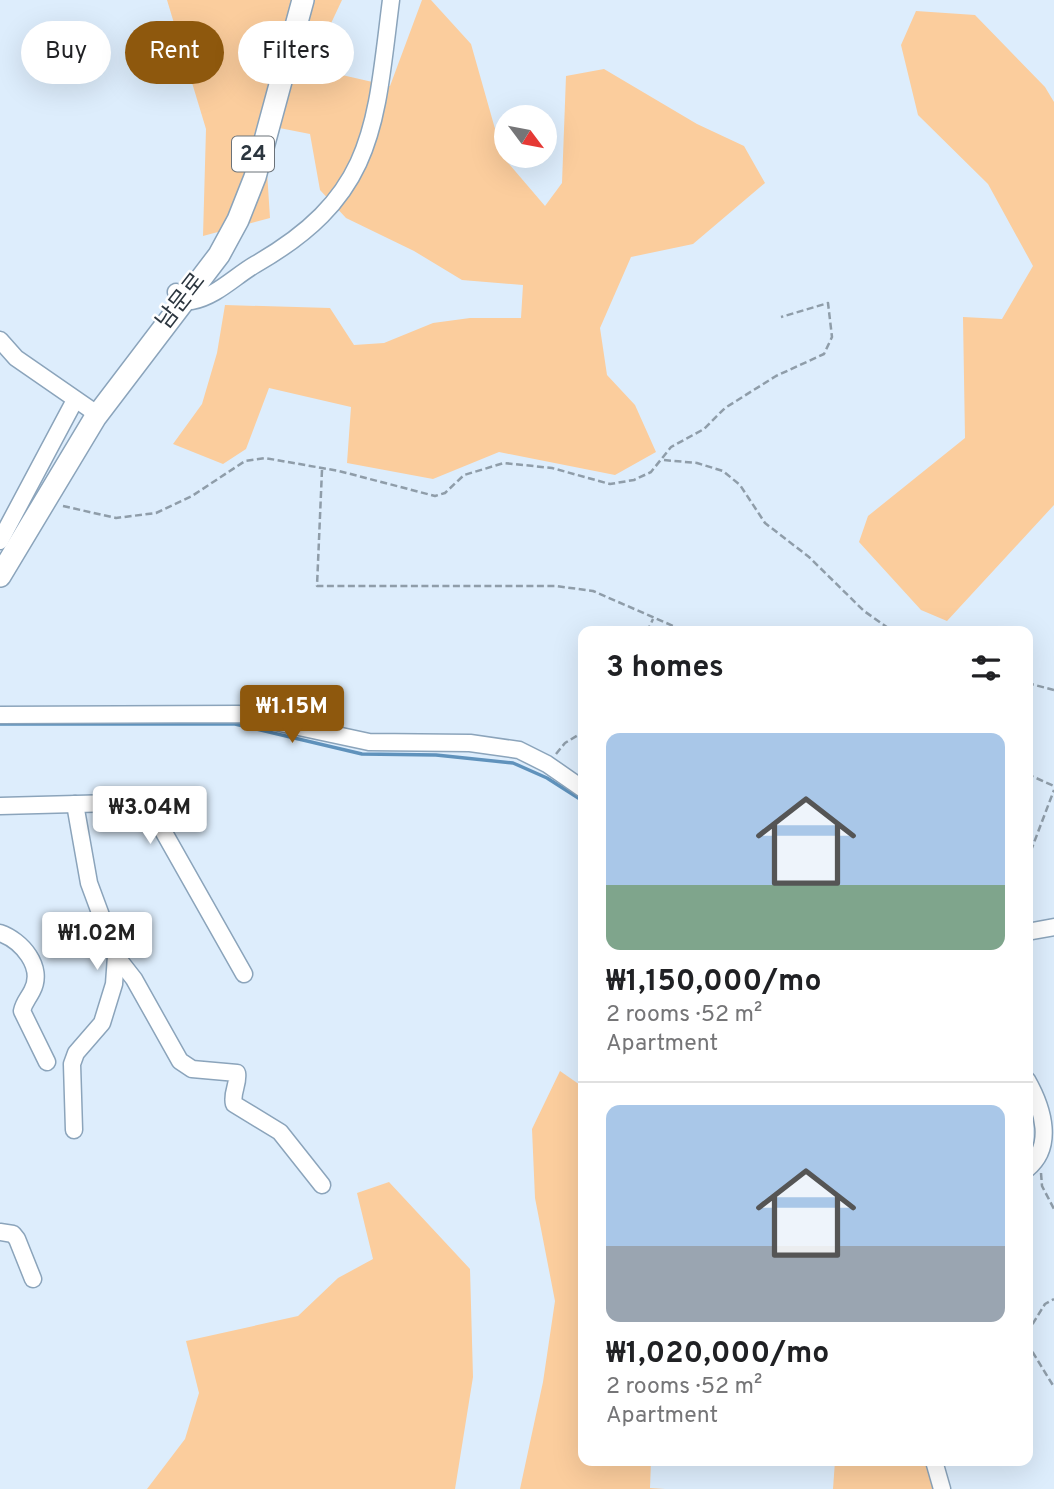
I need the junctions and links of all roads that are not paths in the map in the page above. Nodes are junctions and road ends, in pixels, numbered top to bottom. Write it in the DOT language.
graph roads {
  1 [pos="295,0"];
  2 [pos="303,0"];
  3 [pos="390,0"];
  4 [pos="181,295"];
  5 [pos="0,340"];
  6 [pos="86,407"];
  7 [pos="0,541"];
  8 [pos="0,558"];
  9 [pos="0,576"];
  10 [pos="0,715"];
  11 [pos="578,786"];
  12 [pos="75,804"];
  13 [pos="0,806"];
  14 [pos="1054,927"];
  15 [pos="1033,931"];
  16 [pos="0,933"];
  17 [pos="116,956"];
  18 [pos="244,974"];
  19 [pos="47,1062"];
  20 [pos="1033,1091"];
  21 [pos="74,1130"];
  22 [pos="1033,1166"];
  23 [pos="322,1185"];
  24 [pos="0,1232"];
  25 [pos="33,1279"];
  26 [pos="935,1466"];
  27 [pos="942,1489"];
  1 -- 4 [label="main road, 남문로 / 24"];
  2 -- 4 [label="main road, 남문로 / 24"];
  3 -- 4 [label="street"];
  4 -- 6 [label="main road, 남문로 / 24"];
  5 -- 6 [label="street"];
  6 -- 7 [label="street"];
  6 -- 8 [label="main road, 남문로 / 24"];
  6 -- 9 [label="main road, 남문로 / 24"];
  10 -- 11 [label="street"];
  12 -- 13 [label="street"];
  12 -- 17 [label="street"];
  12 -- 18 [label="street"];
  14 -- 15 [label="street"];
  16 -- 19 [label="street"];
  17 -- 21 [label="street"];
  17 -- 23 [label="street"];
  20 -- 22 [label="street"];
  24 -- 25 [label="street"];
  26 -- 27 [label="street"];
}
